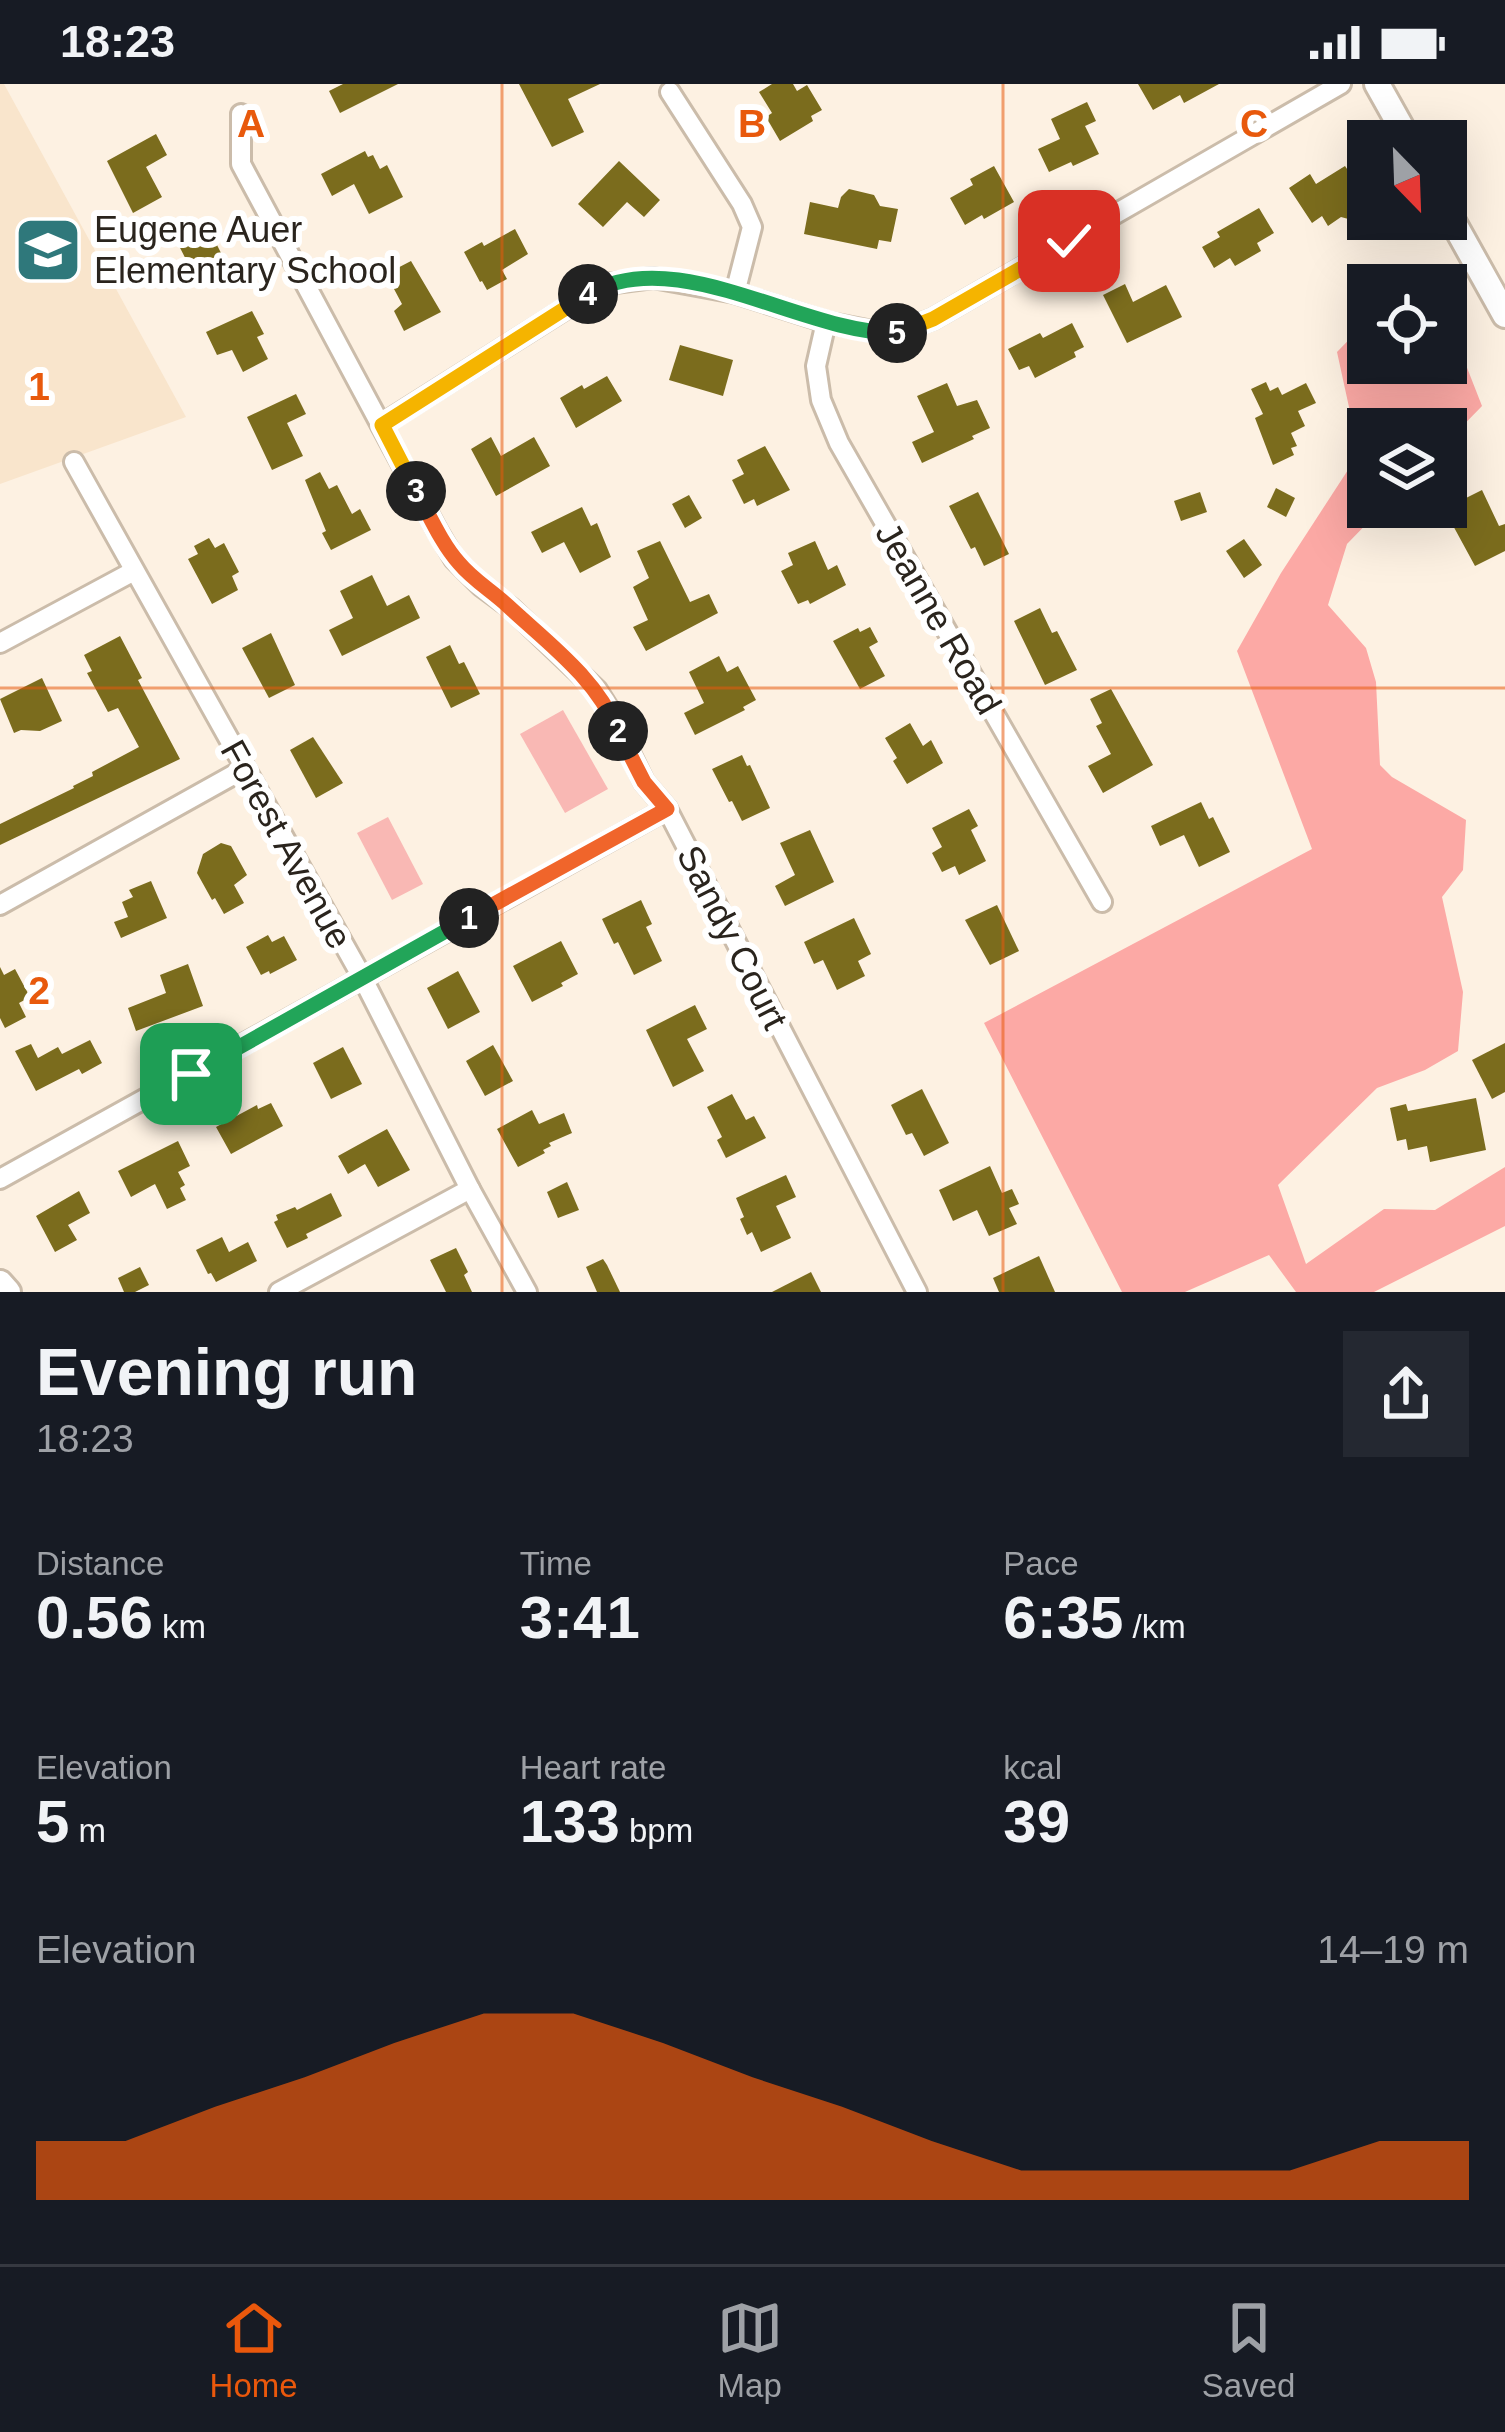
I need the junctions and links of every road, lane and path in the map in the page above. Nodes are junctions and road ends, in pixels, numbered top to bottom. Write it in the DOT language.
graph roads {
  1 [pos="1341,84"];
  2 [pos="1377,84"];
  3 [pos="670,92"];
  4 [pos="241,114"];
  5 [pos="1397,120"];
  6 [pos="1464,240"];
  7 [pos="735,293"];
  8 [pos="1505,315"];
  9 [pos="826,322"];
  10 [pos="382,425"];
  11 [pos="74,462"];
  12 [pos="134,571"];
  13 [pos="0,643"];
  14 [pos="244,770"];
  15 [pos="667,809"];
  16 [pos="1102,902"];
  17 [pos="0,904"];
  18 [pos="362,976"];
  19 [pos="0,1179"];
  20 [pos="470,1189"];
  21 [pos="0,1283"];
  22 [pos="8,1292"];
  23 [pos="279,1292"];
  24 [pos="526,1292"];
  25 [pos="917,1292"];
  1 -- 9 [label="street"];
  2 -- 5 [label="street"];
  3 -- 7 [label="street"];
  4 -- 10 [label="street, Sandy Court"];
  6 -- 8 [label="street"];
  7 -- 9 [label="street"];
  7 -- 10 [label="street"];
  9 -- 16 [label="street, Jeanne Road"];
  10 -- 15 [label="street, Sandy Court"];
  11 -- 12 [label="street, Forest Avenue"];
  12 -- 13 [label="street"];
  12 -- 14 [label="street, Forest Avenue"];
  14 -- 17 [label="street"];
  14 -- 18 [label="street, Forest Avenue"];
  15 -- 18 [label="street"];
  15 -- 25 [label="street, Sandy Court"];
  18 -- 19 [label="street"];
  18 -- 20 [label="street, Forest Avenue"];
  20 -- 23 [label="street"];
  20 -- 24 [label="street, Forest Avenue"];
  21 -- 22 [label="street"];
}
